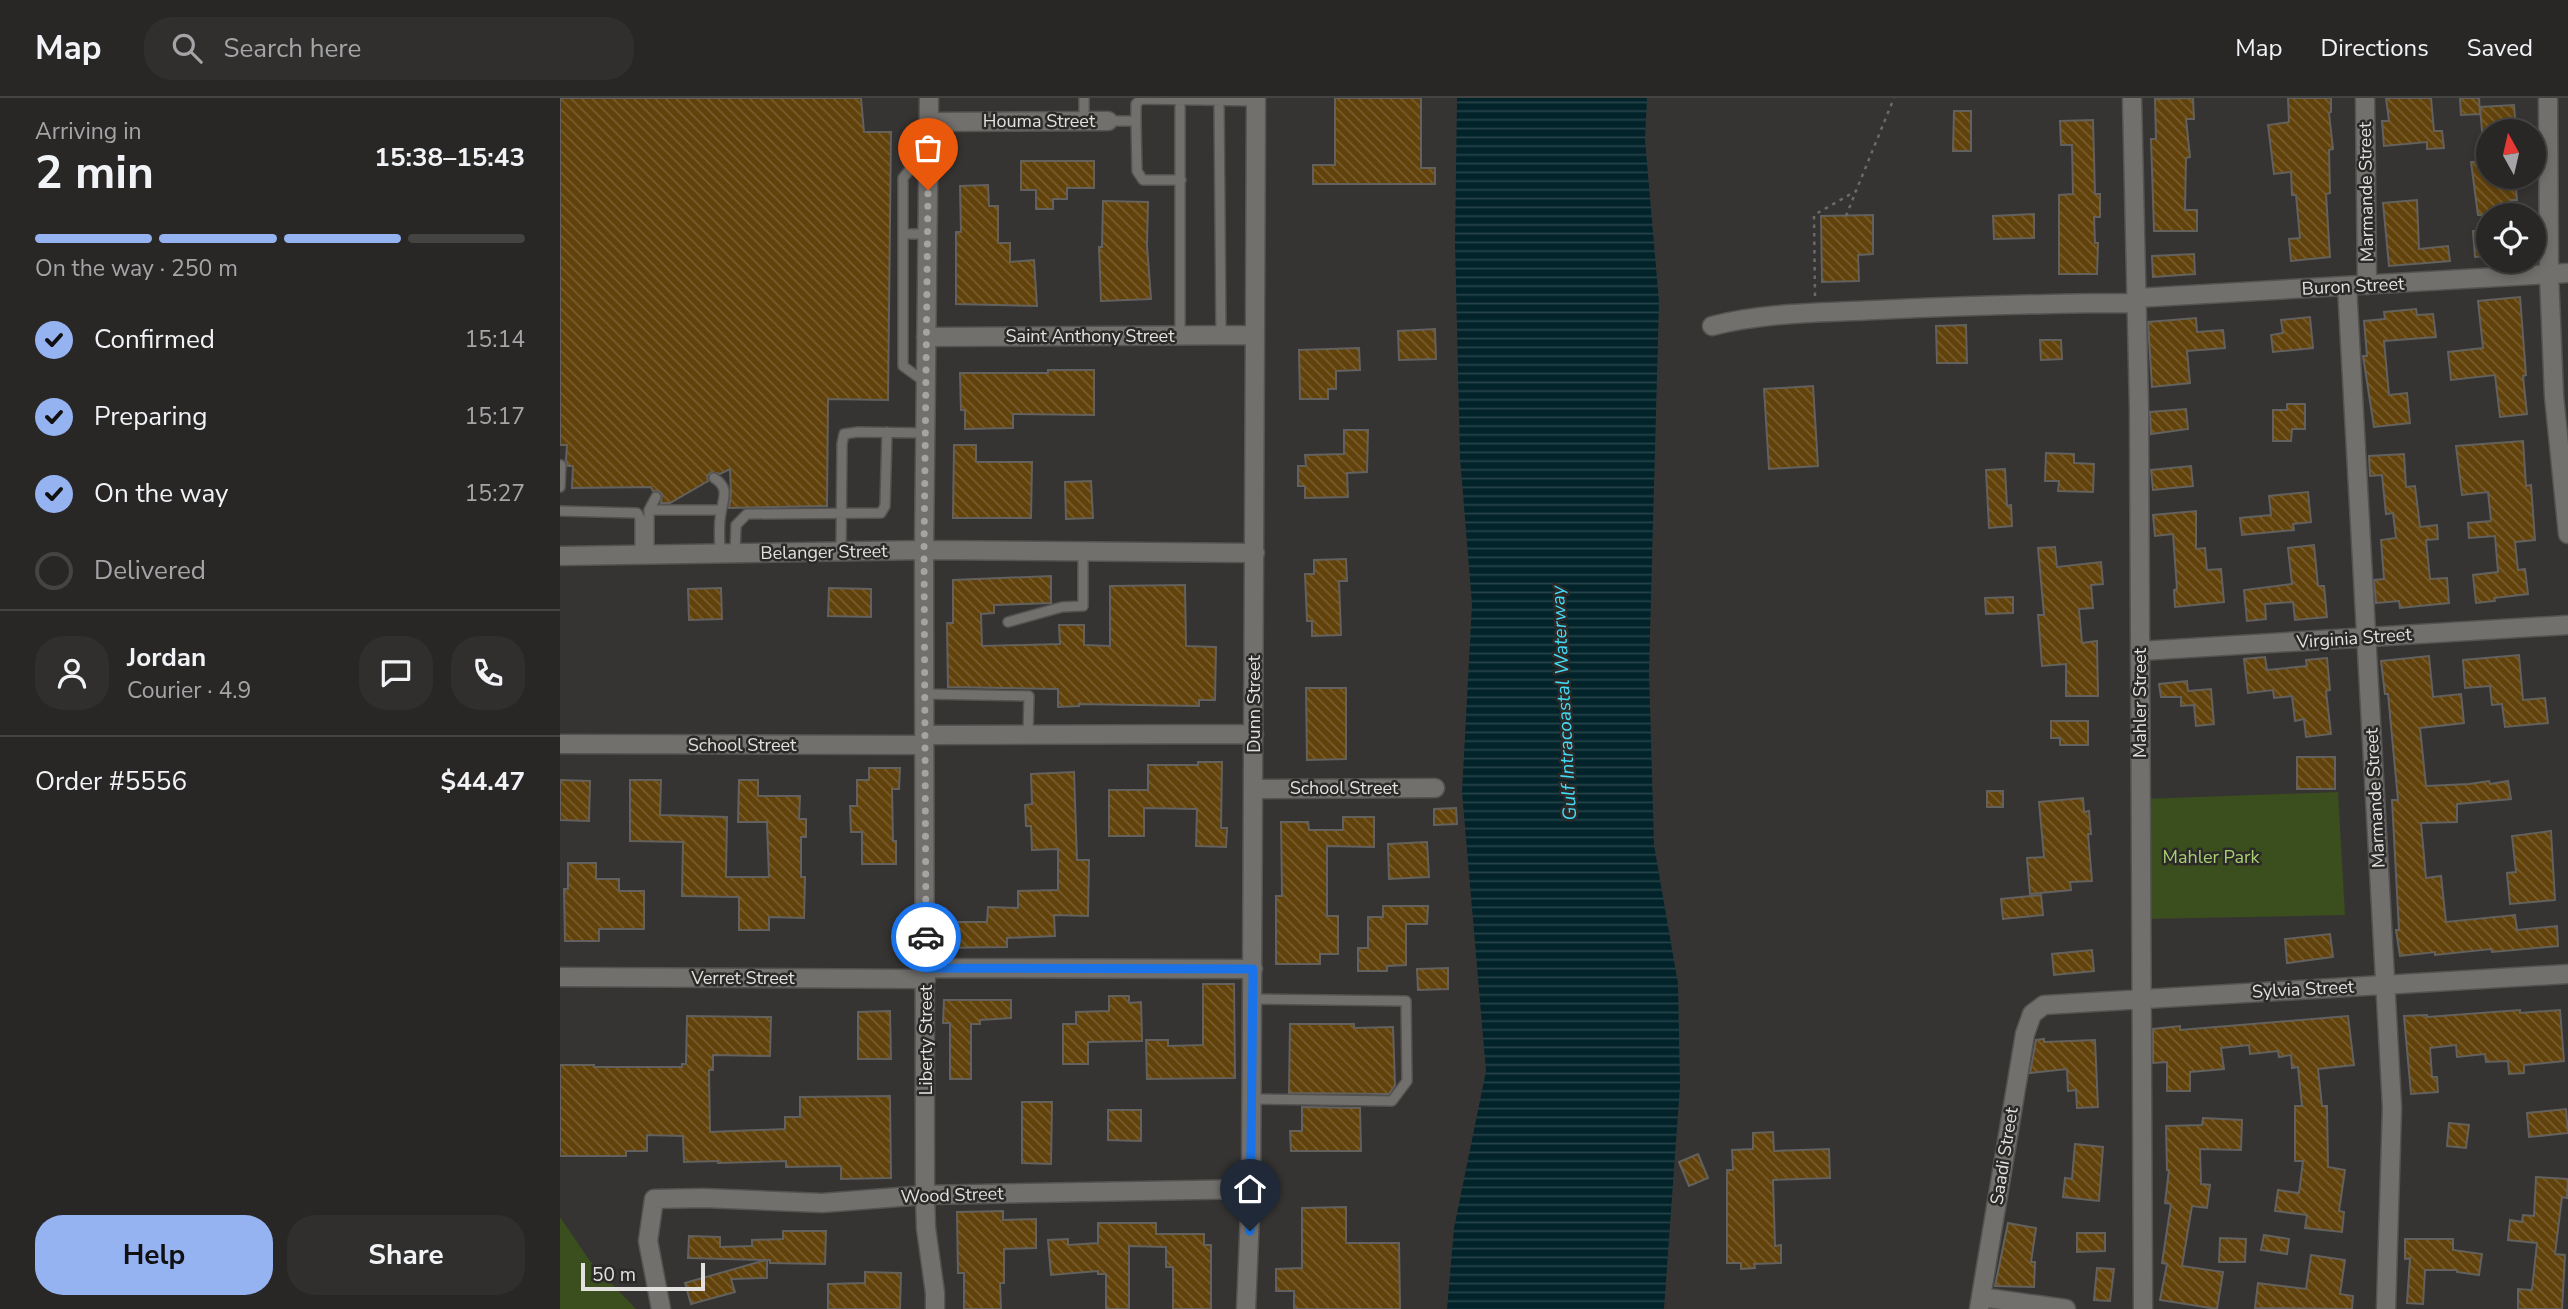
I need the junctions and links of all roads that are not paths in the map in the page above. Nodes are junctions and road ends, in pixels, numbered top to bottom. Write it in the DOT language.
graph roads {
  1 [pos="929,98"];
  2 [pos="1084,98"];
  3 [pos="2132,98"];
  4 [pos="2365,98"];
  5 [pos="2548,98"];
  6 [pos="1256,99"];
  7 [pos="1180,100"];
  8 [pos="1219,100"];
  9 [pos="928,121"];
  10 [pos="1084,121"];
  11 [pos="1108,121"];
  12 [pos="1136,121"];
  13 [pos="928,146"];
  14 [pos="1181,180"];
  15 [pos="903,234"];
  16 [pos="927,234"];
  17 [pos="2568,272"];
  18 [pos="2549,274"];
  19 [pos="2367,285"];
  20 [pos="2347,286"];
  21 [pos="2138,301"];
  22 [pos="1712,327"];
  23 [pos="1254,335"];
  24 [pos="1180,336"];
  25 [pos="1221,336"];
  26 [pos="926,337"];
  27 [pos="925,382"];
  28 [pos="887,432"];
  29 [pos="925,433"];
  30 [pos="561,465"];
  31 [pos="714,478"];
  32 [pos="560,487"];
  33 [pos="656,497"];
  34 [pos="649,510"];
  35 [pos="721,510"];
  36 [pos="560,511"];
  37 [pos="842,514"];
  38 [pos="2568,534"];
  39 [pos="924,551"];
  40 [pos="842,552"];
  41 [pos="1083,552"];
  42 [pos="1255,553"];
  43 [pos="728,554"];
  44 [pos="644,555"];
  45 [pos="560,556"];
  46 [pos="1008,622"];
  47 [pos="2568,625"];
  48 [pos="2366,638"];
  49 [pos="2140,651"];
  50 [pos="925,694"];
  51 [pos="1254,734"];
  52 [pos="1028,735"];
  53 [pos="924,740"];
  54 [pos="560,744"];
  55 [pos="1435,788"];
  56 [pos="1253,789"];
  57 [pos="1253,969"];
  58 [pos="926,974"];
  59 [pos="2568,974"];
  60 [pos="560,977"];
  61 [pos="2385,984"];
  62 [pos="2141,998"];
  63 [pos="1252,999"];
  64 [pos="2040,1008"];
  65 [pos="1251,1099"];
  66 [pos="1251,1189"];
  67 [pos="926,1195"];
  68 [pos="1980,1303"];
  69 [pos="661,1309"];
  70 [pos="935,1309"];
  71 [pos="1246,1309"];
  72 [pos="2066,1309"];
  73 [pos="2143,1309"];
  74 [pos="2386,1309"];
  1 -- 9 [label="street, Liberty Street"];
  2 -- 10 [label="lane"];
  3 -- 21 [label="street, Mahler Street"];
  4 -- 19 [label="street, Marmande Street"];
  5 -- 18 [label="street"];
  6 -- 8 [label="lane"];
  6 -- 23 [label="street, Dunn Street"];
  7 -- 8 [label="lane"];
  7 -- 12 [label="lane"];
  7 -- 14 [label="lane"];
  8 -- 25 [label="lane"];
  9 -- 10 [label="street, Houma Street"];
  9 -- 13 [label="street, Liberty Street"];
  10 -- 11 [label="street, Houma Street"];
  11 -- 12 [label="lane"];
  12 -- 14 [label="lane"];
  13 -- 15 [label="lane"];
  13 -- 16 [label="street, Liberty Street"];
  14 -- 24 [label="lane"];
  15 -- 16 [label="lane"];
  15 -- 27 [label="lane"];
  16 -- 26 [label="street, Liberty Street"];
  17 -- 18 [label="street, Buron Street"];
  18 -- 19 [label="street, Buron Street"];
  18 -- 38 [label="street"];
  19 -- 20 [label="street, Buron Street"];
  20 -- 21 [label="street, Buron Street"];
  20 -- 48 [label="street, Marmande Street"];
  21 -- 22 [label="street, Buron Street"];
  21 -- 49 [label="street, Mahler Street"];
  23 -- 25 [label="street, Saint Anthony Street"];
  23 -- 42 [label="street, Dunn Street"];
  24 -- 25 [label="street, Saint Anthony Street"];
  24 -- 26 [label="street, Saint Anthony Street"];
  26 -- 27 [label="street, Liberty Street"];
  27 -- 29 [label="street, Liberty Street"];
  28 -- 29 [label="lane"];
  28 -- 37 [label="lane"];
  28 -- 37 [label="lane"];
  29 -- 39 [label="street, Liberty Street"];
  30 -- 32 [label="lane"];
  31 -- 35 [label="lane"];
  33 -- 34 [label="lane"];
  34 -- 35 [label="lane"];
  34 -- 44 [label="lane"];
  35 -- 43 [label="lane"];
  36 -- 44 [label="lane"];
  37 -- 40 [label="lane"];
  37 -- 43 [label="lane"];
  39 -- 40 [label="street, Belanger Street"];
  39 -- 41 [label="street, Belanger Street"];
  39 -- 50 [label="street, Liberty Street"];
  40 -- 43 [label="street, Belanger Street"];
  41 -- 42 [label="street, Belanger Street"];
  41 -- 46 [label="lane"];
  42 -- 51 [label="street, Dunn Street"];
  43 -- 44 [label="street, Belanger Street"];
  44 -- 45 [label="street, Belanger Street"];
  47 -- 48 [label="street, Virginia Street"];
  48 -- 49 [label="street, Virginia Street"];
  48 -- 61 [label="street, Marmande Street"];
  49 -- 62 [label="street, Mahler Street"];
  50 -- 52 [label="lane"];
  50 -- 53 [label="street, Liberty Street"];
  51 -- 52 [label="street, School Street"];
  51 -- 56 [label="street, Dunn Street"];
  52 -- 53 [label="street, School Street"];
  53 -- 54 [label="street, School Street"];
  53 -- 58 [label="street, Liberty Street"];
  55 -- 56 [label="street, School Street"];
  56 -- 57 [label="street, Dunn Street"];
  57 -- 58 [label="street, Verret Street"];
  57 -- 63 [label="street, Dunn Street"];
  58 -- 60 [label="street, Verret Street"];
  58 -- 67 [label="street, Liberty Street"];
  59 -- 61 [label="street, Sylvia Street"];
  61 -- 62 [label="street, Sylvia Street"];
  61 -- 74 [label="street, Marmande Street"];
  62 -- 64 [label="street, Sylvia Street"];
  62 -- 73 [label="street, Mahler Street"];
  63 -- 65 [label="street, Dunn Street"];
  63 -- 65 [label="lane"];
  64 -- 68 [label="street, Saadi Street"];
  65 -- 66 [label="street, Dunn Street"];
  66 -- 67 [label="street, Wood Street"];
  66 -- 71 [label="street, Dunn Street"];
  67 -- 69 [label="street, Wood Street"];
  67 -- 70 [label="street, Liberty Street"];
  68 -- 72 [label="street"];
}
